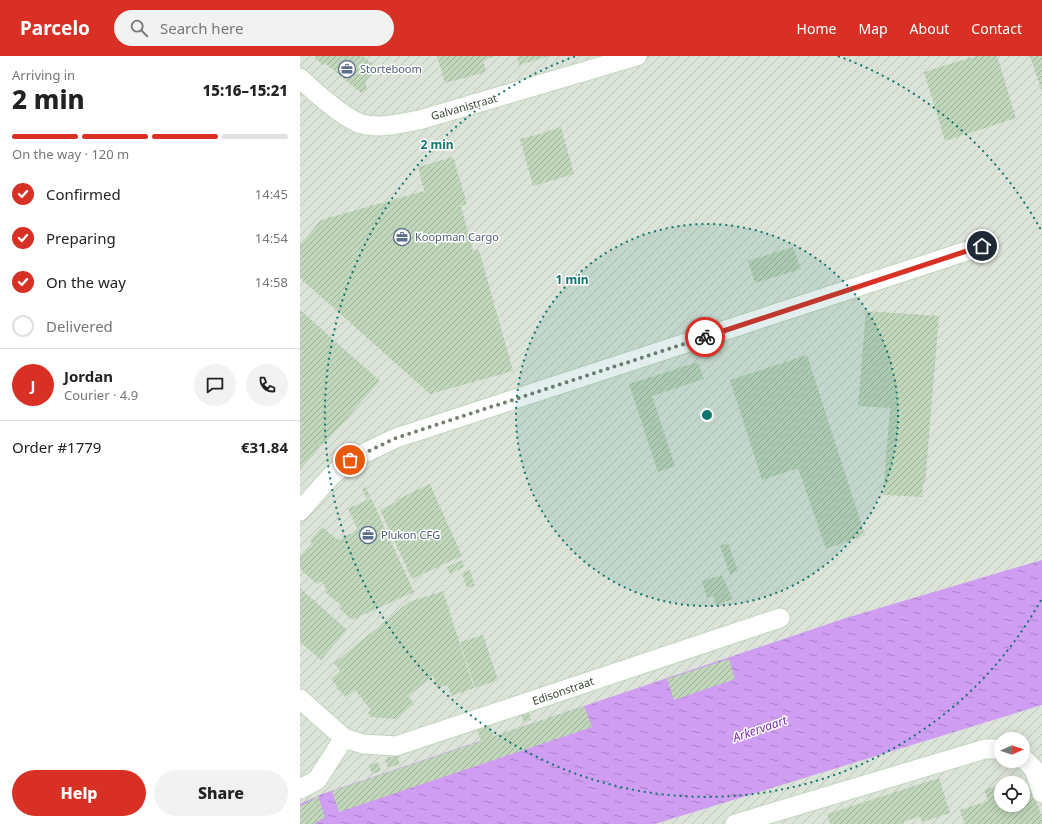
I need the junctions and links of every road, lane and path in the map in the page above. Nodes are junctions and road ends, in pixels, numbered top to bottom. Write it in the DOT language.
graph roads {
  1 [pos="638,56"];
  2 [pos="303,88"];
  3 [pos="982,246"];
  4 [pos="300,511"];
  5 [pos="780,618"];
  6 [pos="300,699"];
  7 [pos="344,738"];
  8 [pos="994,749"];
  9 [pos="1030,765"];
  10 [pos="300,789"];
  11 [pos="1042,793"];
  12 [pos="735,824"];
  1 -- 2 [label="street, Galvanistraat"];
  3 -- 4 [label="street"];
  5 -- 7 [label="street, Edisonstraat"];
  6 -- 7 [label="street, Edisonstraat"];
  7 -- 10 [label="street"];
  8 -- 12 [label="street"];
  9 -- 11 [label="street"];
}
